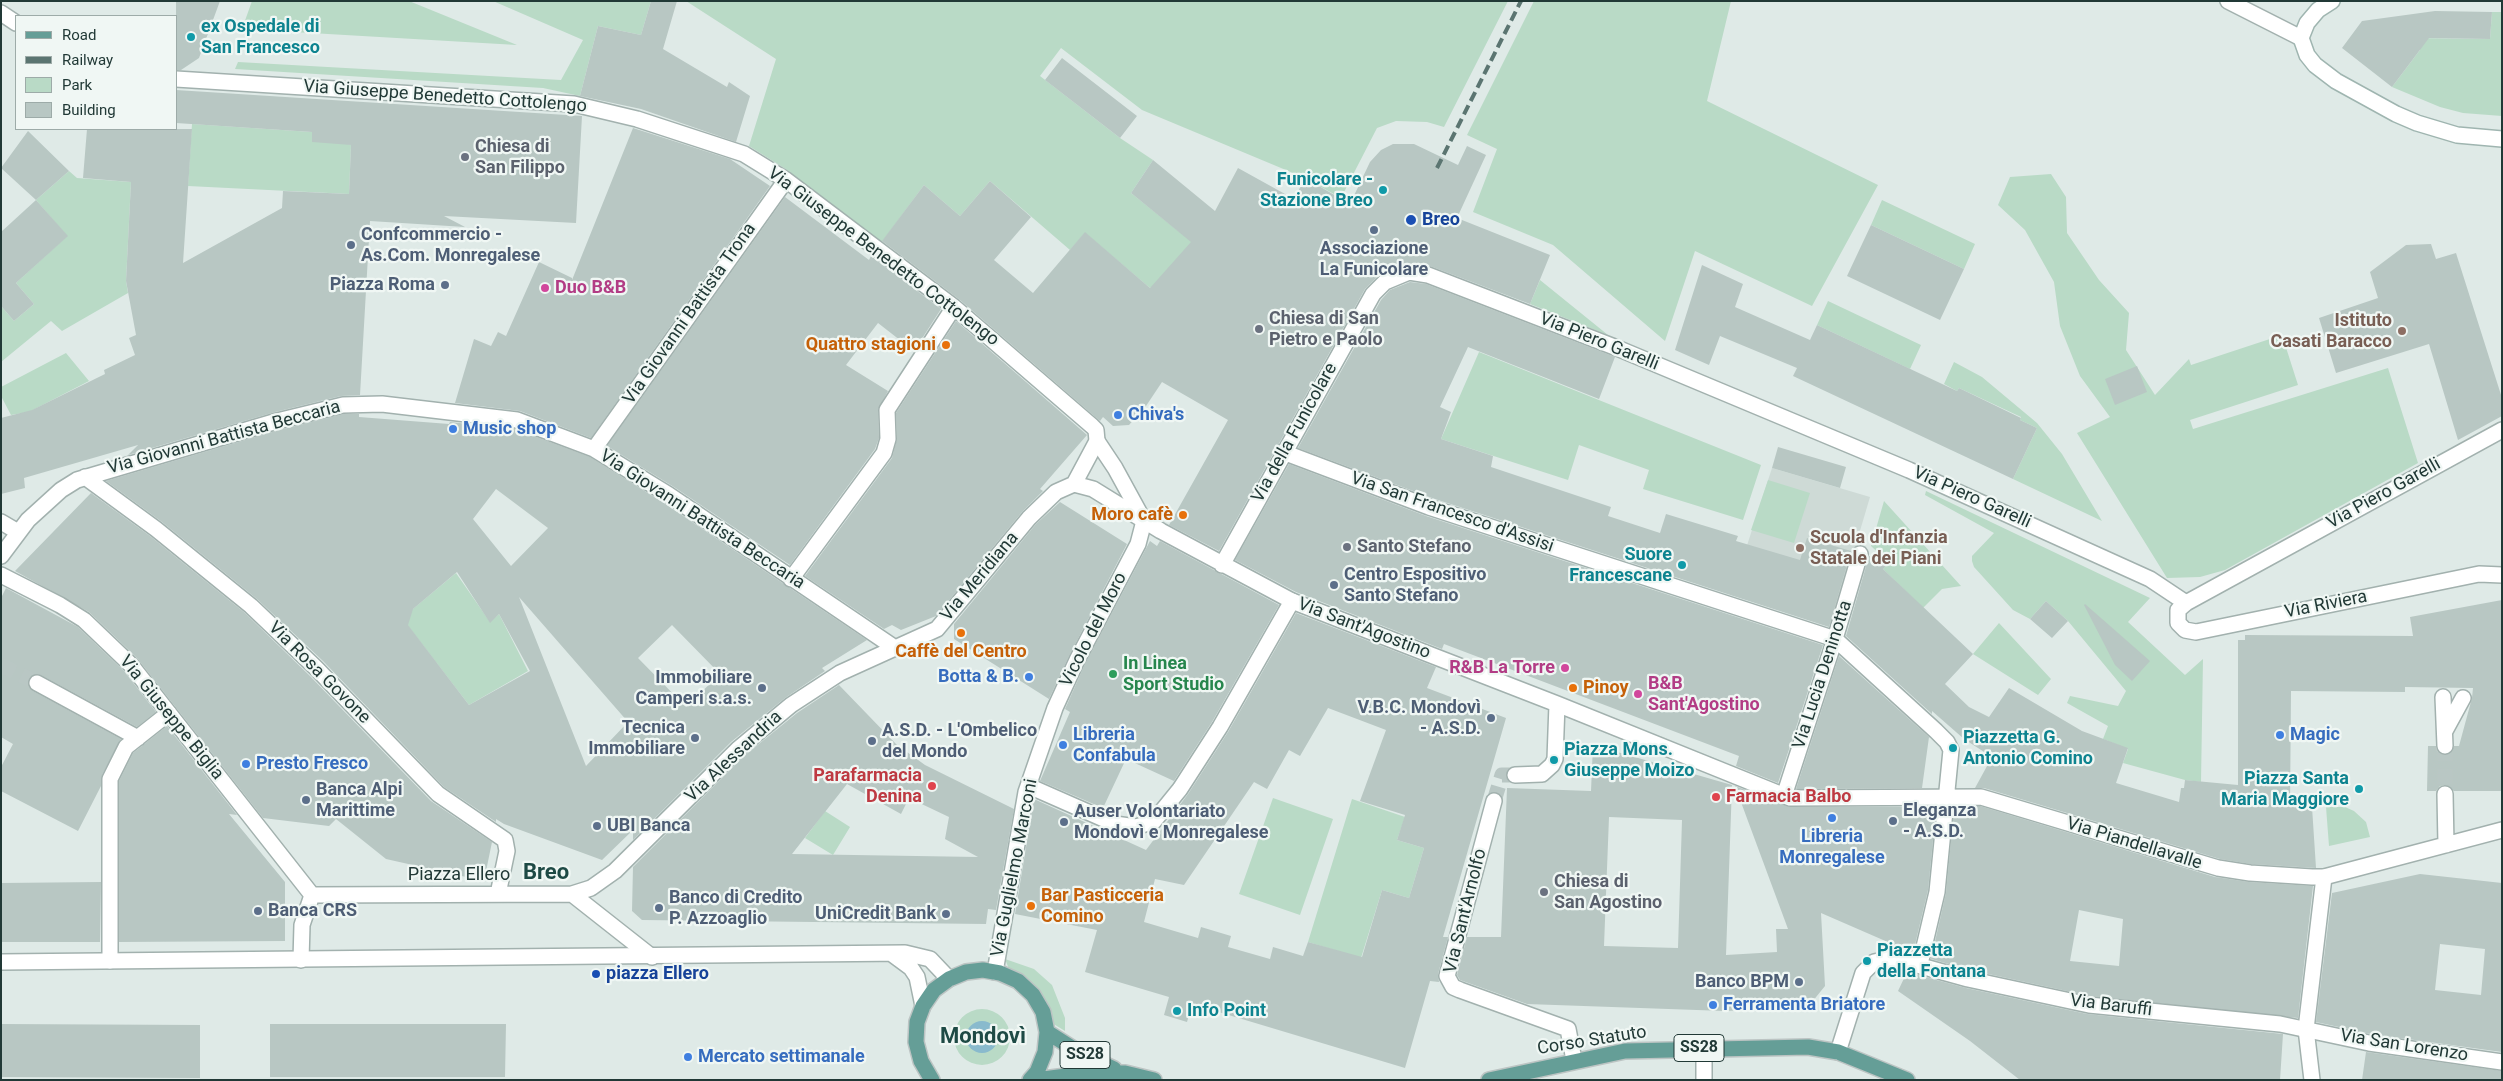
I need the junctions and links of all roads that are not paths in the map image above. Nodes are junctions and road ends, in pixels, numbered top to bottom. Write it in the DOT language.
graph roads {
  1 [pos="2228,1"];
  2 [pos="2332,1"];
  3 [pos="1,13"];
  4 [pos="15,22"];
  5 [pos="2302,38"];
  6 [pos="178,78"];
  7 [pos="2502,139"];
  8 [pos="786,180"];
  9 [pos="1418,272"];
  10 [pos="954,307"];
  11 [pos="2502,430"];
  12 [pos="1097,441"];
  13 [pos="594,449"];
  14 [pos="1283,452"];
  15 [pos="85,477"];
  16 [pos="1074,484"];
  17 [pos="1144,520"];
  18 [pos="1,522"];
  19 [pos="18,532"];
  20 [pos="1860,554"];
  21 [pos="1,556"];
  22 [pos="1222,565"];
  23 [pos="1,574"];
  24 [pos="2502,575"];
  25 [pos="792,579"];
  26 [pos="1292,601"];
  27 [pos="2186,603"];
  28 [pos="1835,640"];
  29 [pos="895,648"];
  30 [pos="831,678"];
  31 [pos="37,683"];
  32 [pos="2442,697"];
  33 [pos="2463,698"];
  34 [pos="1557,704"];
  35 [pos="1054,705"];
  36 [pos="169,713"];
  37 [pos="138,738"];
  38 [pos="1515,776"];
  39 [pos="1030,787"];
  40 [pos="2445,794"];
  41 [pos="1784,796"];
  42 [pos="1947,796"];
  43 [pos="1494,801"];
  44 [pos="2502,830"];
  45 [pos="2446,845"];
  46 [pos="2324,877"];
  47 [pos="498,894"];
  48 [pos="572,894"];
  49 [pos="312,895"];
  50 [pos="892,954"];
  51 [pos="652,957"];
  52 [pos="301,960"];
  53 [pos="110,961"];
  54 [pos="1,962"];
  55 [pos="1920,964"];
  56 [pos="995,972"];
  57 [pos="949,979"];
  58 [pos="923,1006"];
  59 [pos="2306,1029"];
  60 [pos="1047,1032"];
  61 [pos="1704,1048"];
  62 [pos="1838,1052"];
  63 [pos="1574,1060"];
  64 [pos="2502,1062"];
  65 [pos="1125,1073"];
  66 [pos="932,1080"];
  67 [pos="1030,1080"];
  68 [pos="1036,1080"];
  69 [pos="1154,1080"];
  70 [pos="1488,1080"];
  71 [pos="1704,1080"];
  72 [pos="1907,1080"];
  73 [pos="2312,1080"];
  1 -- 5 [label="street"];
  2 -- 5 [label="street"];
  3 -- 4 [label="street"];
  5 -- 7 [label="street"];
  6 -- 8 [label="street, Via Giuseppe Benedetto Cottolengo"];
  8 -- 10 [label="street, Via Giuseppe Benedetto Cottolengo"];
  8 -- 13 [label="street, Via Giovanni Battista Trona"];
  9 -- 14 [label="street, Via della Funicolare"];
  9 -- 27 [label="street, Via Piero Garelli"];
  10 -- 12 [label="street, Via Giuseppe Benedetto Cottolengo"];
  10 -- 25 [label="street"];
  11 -- 27 [label="street, Via Piero Garelli"];
  12 -- 16 [label="street"];
  12 -- 17 [label="street"];
  13 -- 15 [label="street, Via Giovanni Battista Beccaria"];
  13 -- 25 [label="street, Via Giovanni Battista Beccaria"];
  14 -- 22 [label="street, Via della Funicolare"];
  14 -- 28 [label="street, Via San Francesco d'Assisi"];
  15 -- 19 [label="street, Via Giovanni Battista Beccaria"];
  15 -- 47 [label="street, Via Rosa Govone"];
  16 -- 17 [label="street, Via Sant'Agostino"];
  16 -- 29 [label="street, Via Meridiana"];
  17 -- 22 [label="street, Via Sant'Agostino"];
  17 -- 35 [label="street, Vicolo del Moro"];
  18 -- 19 [label="street"];
  19 -- 21 [label="street, Via Giovanni Battista Beccaria"];
  20 -- 28 [label="street, Via Lucia Deninotta"];
  22 -- 26 [label="street, Via Sant'Agostino"];
  23 -- 36 [label="street, Via Giuseppe Biglia"];
  24 -- 27 [label="street, Via Riviera"];
  25 -- 29 [label="street, Via Giovanni Battista Beccaria"];
  26 -- 34 [label="street, Via Sant'Agostino"];
  26 -- 39 [label="street"];
  28 -- 41 [label="street, Via Lucia Deninotta"];
  28 -- 42 [label="street, Via San Francesco d'Assisi"];
  29 -- 30 [label="street, Via Meridiana"];
  30 -- 48 [label="street, Via Alessandria"];
  31 -- 37 [label="street"];
  32 -- 33 [label="street"];
  34 -- 38 [label="street"];
  34 -- 41 [label="street, Via Sant'Agostino"];
  35 -- 56 [label="street, Via Guglielmo Marconi"];
  36 -- 37 [label="street"];
  36 -- 49 [label="street, Via Giuseppe Biglia"];
  37 -- 53 [label="street"];
  40 -- 45 [label="street"];
  41 -- 42 [label="street, Via Sant'Agostino"];
  42 -- 46 [label="street, Via Piandellavalle"];
  42 -- 55 [label="street"];
  43 -- 63 [label="street, Via Sant'Arnolfo"];
  44 -- 45 [label="street"];
  45 -- 46 [label="street"];
  46 -- 59 [label="street"];
  47 -- 48 [label="street, Piazza Ellero"];
  47 -- 49 [label="street, Piazza Ellero"];
  48 -- 51 [label="street"];
  49 -- 52 [label="street"];
  50 -- 51 [label="street"];
  50 -- 57 [label="street"];
  50 -- 58 [label="street"];
  51 -- 52 [label="street"];
  52 -- 53 [label="street"];
  53 -- 54 [label="street"];
  55 -- 59 [label="street, Via Baruffi"];
  55 -- 62 [label="street"];
  56 -- 57 [label="main road"];
  56 -- 60 [label="main road"];
  57 -- 58 [label="main road"];
  58 -- 66 [label="main road"];
  59 -- 64 [label="street, Via San Lorenzo"];
  59 -- 73 [label="street"];
  60 -- 65 [label="main road, SS28"];
  60 -- 67 [label="main road"];
  61 -- 62 [label="main road, Corso Statuto / SS28"];
  61 -- 63 [label="main road, Corso Statuto / SS28"];
  61 -- 71 [label="street"];
  62 -- 72 [label="main road, Corso Statuto / SS28"];
  63 -- 70 [label="main road, Corso Statuto / SS28"];
  65 -- 68 [label="main road, SS28"];
  65 -- 69 [label="main road, SS28"];
}
